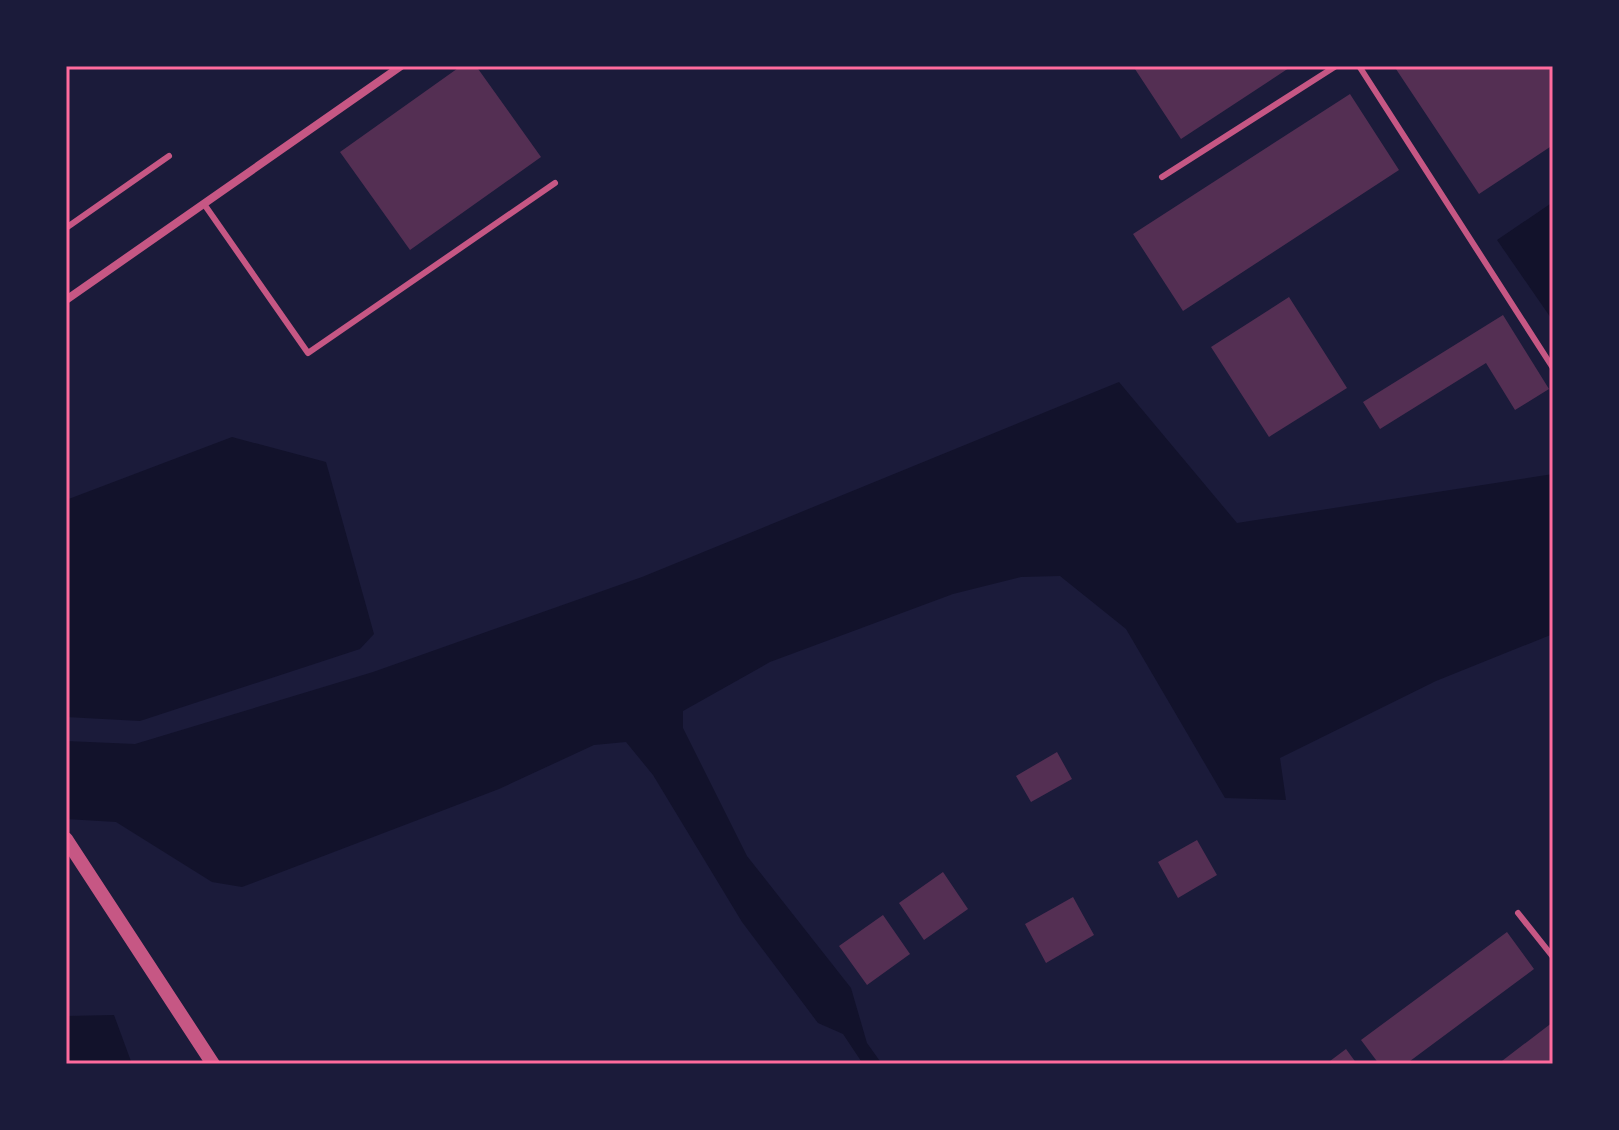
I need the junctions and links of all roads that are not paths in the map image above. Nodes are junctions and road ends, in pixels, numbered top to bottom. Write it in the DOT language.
graph roads {
  1 [pos="401,66"];
  2 [pos="1336,66"];
  3 [pos="1359,66"];
  4 [pos="169,156"];
  5 [pos="1162,177"];
  6 [pos="555,183"];
  7 [pos="204,204"];
  8 [pos="66,228"];
  9 [pos="66,300"];
  10 [pos="1553,368"];
  11 [pos="68,842"];
  12 [pos="1518,913"];
  13 [pos="1553,957"];
  14 [pos="213,1064"];
  1 -- 7 [label="street"];
  2 -- 5 [label="lane"];
  3 -- 10 [label="lane"];
  4 -- 8 [label="lane"];
  6 -- 7 [label="lane"];
  7 -- 9 [label="street"];
  11 -- 14 [label="street"];
  12 -- 13 [label="lane"];
}
